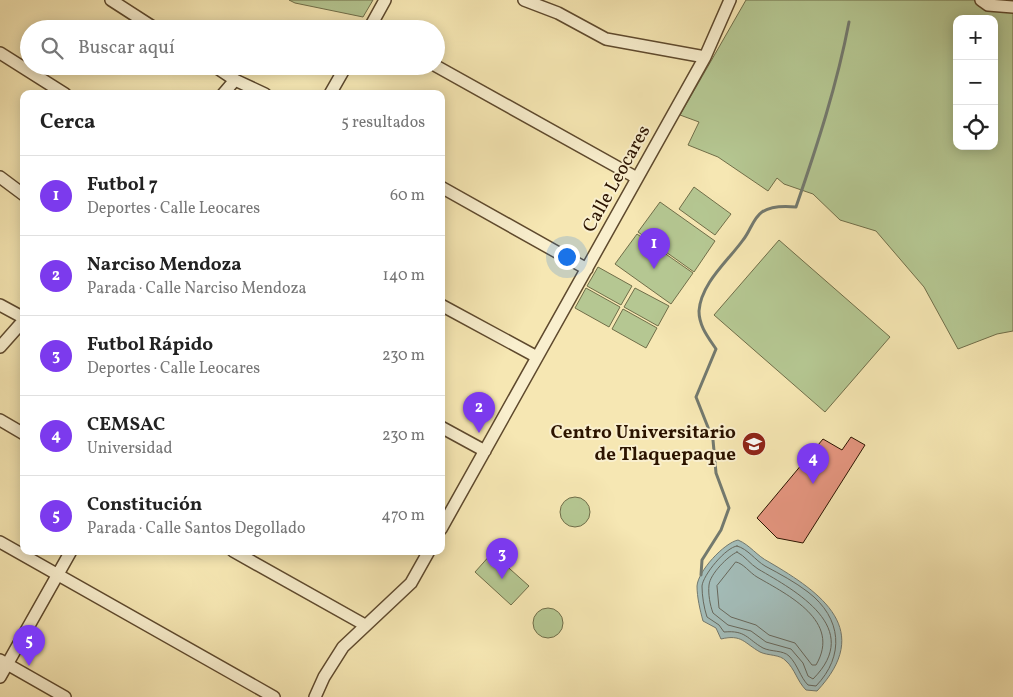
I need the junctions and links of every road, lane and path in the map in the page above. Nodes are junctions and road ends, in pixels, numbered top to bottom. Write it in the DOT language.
graph roads {
  1 [pos="111,0"];
  2 [pos="386,0"];
  3 [pos="524,0"];
  4 [pos="730,0"];
  5 [pos="981,0"];
  6 [pos="1013,7"];
  7 [pos="142,20"];
  8 [pos="374,20"];
  9 [pos="0,53"];
  10 [pos="705,57"];
  11 [pos="20,66"];
  12 [pos="445,71"];
  13 [pos="35,75"];
  14 [pos="228,75"];
  15 [pos="341,75"];
  16 [pos="235,80"];
  17 [pos="59,90"];
  18 [pos="226,90"];
  19 [pos="256,90"];
  20 [pos="332,90"];
  21 [pos="0,177"];
  22 [pos="637,178"];
  23 [pos="445,189"];
  24 [pos="20,192"];
  25 [pos="587,268"];
  26 [pos="0,304"];
  27 [pos="445,307"];
  28 [pos="20,316"];
  29 [pos="20,324"];
  30 [pos="0,347"];
  31 [pos="537,357"];
  32 [pos="0,420"];
  33 [pos="445,429"];
  34 [pos="20,432"];
  35 [pos="485,451"];
  36 [pos="445,522"];
  37 [pos="0,542"];
  38 [pos="20,553"];
  39 [pos="23,555"];
  40 [pos="69,555"];
  41 [pos="240,555"];
  42 [pos="427,555"];
  43 [pos="58,575"];
  44 [pos="365,625"];
  45 [pos="4,662"];
  46 [pos="0,677"];
  47 [pos="65,697"];
  48 [pos="274,697"];
  49 [pos="315,697"];
  1 -- 7 [label="street"];
  2 -- 8 [label="street"];
  3 -- 10 [label="street"];
  4 -- 10 [label="street, Calle Leocares"];
  5 -- 6 [label="street"];
  9 -- 11 [label="street"];
  10 -- 22 [label="street, Calle Leocares"];
  12 -- 22 [label="street"];
  13 -- 17 [label="street"];
  14 -- 16 [label="street"];
  15 -- 20 [label="street"];
  16 -- 18 [label="street"];
  16 -- 19 [label="street"];
  21 -- 24 [label="street"];
  22 -- 25 [label="street, Calle Leocares"];
  23 -- 25 [label="street"];
  25 -- 31 [label="street, Calle Leocares"];
  26 -- 28 [label="street"];
  27 -- 31 [label="street"];
  29 -- 30 [label="street"];
  31 -- 35 [label="street, Calle Leocares"];
  32 -- 34 [label="street"];
  33 -- 35 [label="street"];
  35 -- 36 [label="street, Calle Leocares"];
  37 -- 38 [label="street"];
  39 -- 43 [label="street"];
  40 -- 43 [label="street"];
  41 -- 44 [label="street"];
  42 -- 44 [label="street"];
  43 -- 45 [label="street"];
  43 -- 48 [label="street"];
  44 -- 49 [label="street"];
  45 -- 46 [label="street"];
  45 -- 47 [label="street"];
}
